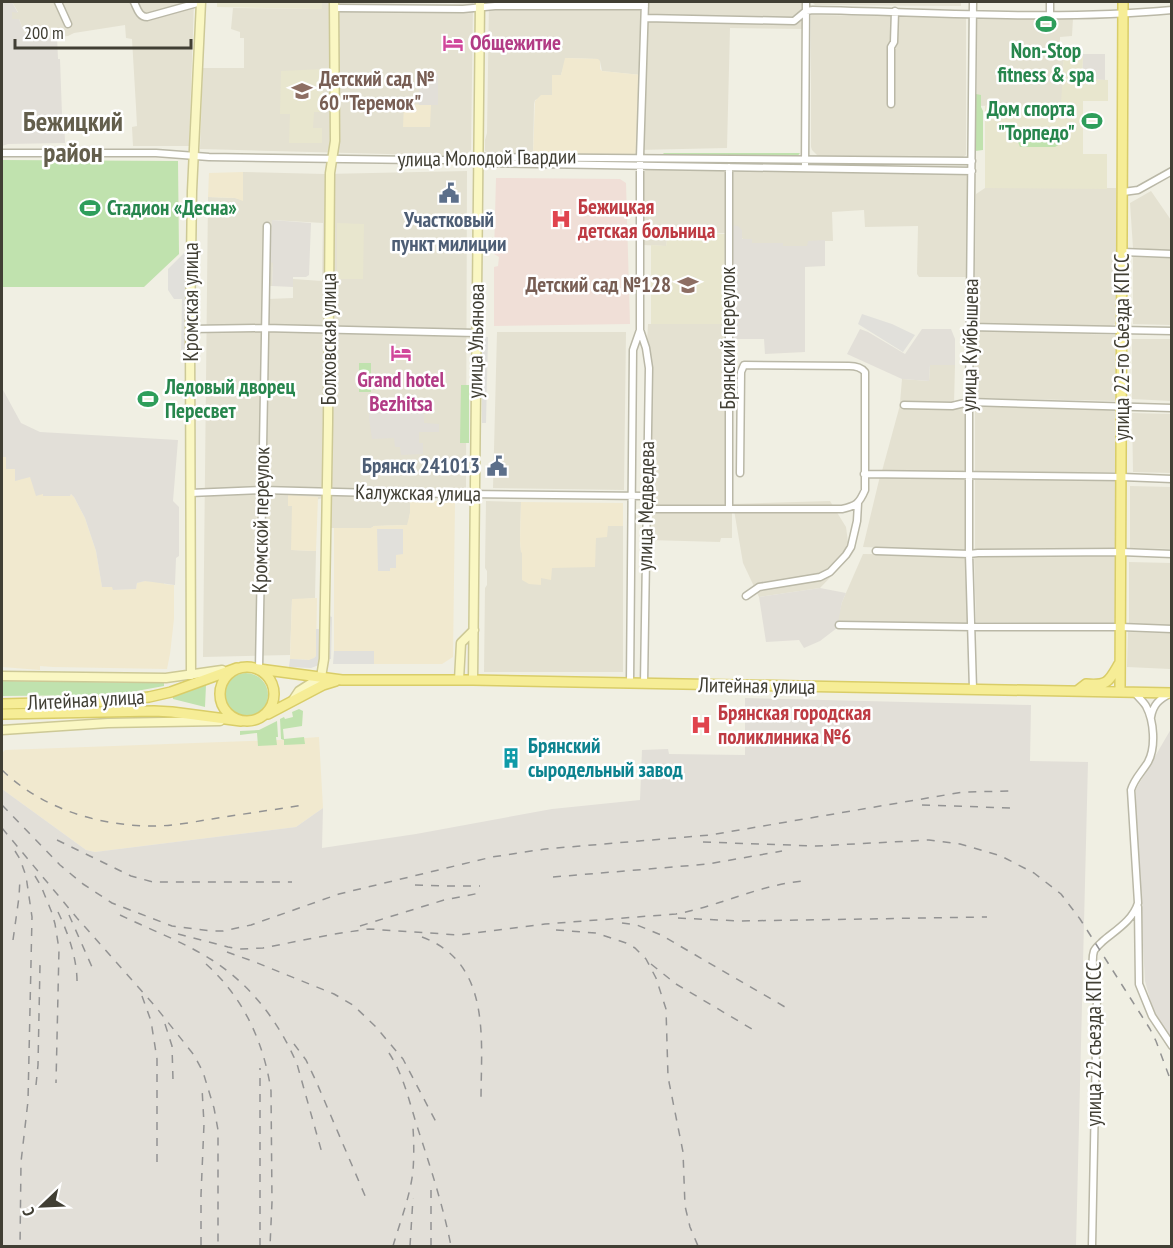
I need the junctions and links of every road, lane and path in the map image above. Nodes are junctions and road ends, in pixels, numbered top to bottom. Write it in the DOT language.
graph roads {
  1 [pos="58,2"];
  2 [pos="134,2"];
  3 [pos="201,2"];
  4 [pos="806,2"];
  5 [pos="885,2"];
  6 [pos="973,2"];
  7 [pos="1050,2"];
  8 [pos="1124,2"];
  9 [pos="480,4"];
  10 [pos="645,4"];
  11 [pos="334,5"];
  12 [pos="1172,10"];
  13 [pos="806,11"];
  14 [pos="884,11"];
  15 [pos="895,11"];
  16 [pos="973,14"];
  17 [pos="1123,14"];
  18 [pos="1050,15"];
  19 [pos="645,18"];
  20 [pos="68,24"];
  21 [pos="891,104"];
  22 [pos="2,153"];
  23 [pos="193,155"];
  24 [pos="640,157"];
  25 [pos="333,159"];
  26 [pos="805,159"];
  27 [pos="478,160"];
  28 [pos="972,161"];
  29 [pos="639,166"];
  30 [pos="729,167"];
  31 [pos="805,168"];
  32 [pos="972,171"];
  33 [pos="1172,171"];
  34 [pos="1123,192"];
  35 [pos="267,226"];
  36 [pos="1123,252"];
  37 [pos="1172,254"];
  38 [pos="970,327"];
  39 [pos="264,328"];
  40 [pos="190,329"];
  41 [pos="329,330"];
  42 [pos="640,330"];
  43 [pos="1122,330"];
  44 [pos="1172,331"];
  45 [pos="476,333"];
  46 [pos="969,402"];
  47 [pos="904,405"];
  48 [pos="1122,405"];
  49 [pos="1172,408"];
  50 [pos="740,472"];
  51 [pos="864,474"];
  52 [pos="969,476"];
  53 [pos="1122,477"];
  54 [pos="1172,479"];
  55 [pos="262,490"];
  56 [pos="327,491"];
  57 [pos="190,493"];
  58 [pos="474,494"];
  59 [pos="632,496"];
  60 [pos="646,496"];
  61 [pos="858,503"];
  62 [pos="646,509"];
  63 [pos="729,509"];
  64 [pos="876,551"];
  65 [pos="1121,552"];
  66 [pos="969,554"];
  67 [pos="1172,554"];
  68 [pos="746,596"];
  69 [pos="839,625"];
  70 [pos="971,627"];
  71 [pos="1121,627"];
  72 [pos="1172,629"];
  73 [pos="474,630"];
  74 [pos="1121,662"];
  75 [pos="237,668"];
  76 [pos="259,669"];
  77 [pos="191,675"];
  78 [pos="2,676"];
  79 [pos="321,677"];
  80 [pos="342,680"];
  81 [pos="459,680"];
  82 [pos="473,680"];
  83 [pos="630,683"];
  84 [pos="644,684"];
  85 [pos="973,689"];
  86 [pos="1077,691"];
  87 [pos="1120,692"];
  88 [pos="1134,692"];
  89 [pos="1172,693"];
  90 [pos="292,701"];
  91 [pos="2,704"];
  92 [pos="2,714"];
  93 [pos="265,715"];
  94 [pos="1151,717"];
  95 [pos="241,721"];
  96 [pos="2,730"];
  97 [pos="1137,903"];
  98 [pos="1172,1046"];
  99 [pos="1092,1246"];
  1 -- 20 [label="street"];
  2 -- 3 [label="street"];
  3 -- 23 [label="street, Кромская улица"];
  4 -- 13 [label="street"];
  5 -- 14 [label="street"];
  6 -- 16 [label="street, улица Куйбышева"];
  7 -- 18 [label="street"];
  8 -- 17 [label="main road, улица 22-го Съезда КПСС"];
  9 -- 10 [label="street"];
  9 -- 11 [label="street"];
  9 -- 27 [label="street, улица Ульянова"];
  10 -- 19 [label="street, улица Медведева"];
  11 -- 25 [label="street, Болховская улица"];
  12 -- 17 [label="street"];
  13 -- 14 [label="street"];
  13 -- 19 [label="street"];
  13 -- 26 [label="street"];
  14 -- 15 [label="street"];
  15 -- 16 [label="street"];
  15 -- 21 [label="street"];
  16 -- 18 [label="street"];
  16 -- 28 [label="street, улица Куйбышева"];
  17 -- 18 [label="street"];
  17 -- 34 [label="main road, улица 22-го Съезда КПСС"];
  19 -- 24 [label="street, улица Медведева"];
  22 -- 23 [label="street, улица Молодой Гвардии"];
  23 -- 25 [label="street, улица Молодой Гвардии"];
  23 -- 40 [label="street, Кромская улица"];
  24 -- 26 [label="street, улица Молодой Гвардии"];
  24 -- 27 [label="street, улица Молодой Гвардии"];
  24 -- 29 [label="street, улица Медведева"];
  25 -- 27 [label="street, улица Молодой Гвардии"];
  25 -- 41 [label="street, Болховская улица"];
  26 -- 28 [label="street, улица Молодой Гвардии"];
  26 -- 31 [label="street"];
  27 -- 29 [label="street, улица Молодой Гвардии"];
  27 -- 45 [label="street, улица Ульянова"];
  28 -- 32 [label="street, улица Куйбышева"];
  29 -- 30 [label="street, улица Молодой Гвардии"];
  29 -- 42 [label="street, улица Медведева"];
  30 -- 31 [label="street, улица Молодой Гвардии"];
  30 -- 63 [label="street, Брянский переулок"];
  31 -- 32 [label="street, улица Молодой Гвардии"];
  32 -- 38 [label="street, улица Куйбышева"];
  33 -- 34 [label="street"];
  34 -- 36 [label="main road, улица 22-го Съезда КПСС"];
  35 -- 39 [label="street, Кромской переулок"];
  36 -- 37 [label="street"];
  36 -- 43 [label="main road, улица 22-го Съезда КПСС"];
  38 -- 43 [label="street"];
  38 -- 46 [label="street, улица Куйбышева"];
  39 -- 40 [label="street"];
  39 -- 41 [label="street"];
  39 -- 55 [label="street, Кромской переулок"];
  40 -- 57 [label="street, Кромская улица"];
  41 -- 45 [label="street"];
  41 -- 56 [label="street, Болховская улица"];
  42 -- 59 [label="street, улица Медведева"];
  42 -- 60 [label="street, улица Медведева"];
  43 -- 44 [label="street"];
  43 -- 48 [label="main road, улица 22-го Съезда КПСС"];
  45 -- 58 [label="street, улица Ульянова"];
  46 -- 47 [label="street"];
  46 -- 48 [label="street"];
  46 -- 52 [label="street, улица Куйбышева"];
  48 -- 49 [label="street"];
  48 -- 53 [label="main road, улица 22-го Съезда КПСС"];
  50 -- 51 [label="street"];
  51 -- 52 [label="street"];
  51 -- 61 [label="street"];
  52 -- 53 [label="street"];
  52 -- 66 [label="street, улица Куйбышева"];
  53 -- 54 [label="street"];
  53 -- 65 [label="main road, улица 22-го Съезда КПСС"];
  55 -- 56 [label="street, Калужская улица"];
  55 -- 57 [label="street, Калужская улица"];
  55 -- 76 [label="street, Кромской переулок"];
  56 -- 58 [label="street, Калужская улица"];
  56 -- 79 [label="street, Болховская улица"];
  57 -- 77 [label="street, Кромская улица"];
  58 -- 59 [label="street, Калужская улица"];
  58 -- 73 [label="street, улица Ульянова"];
  59 -- 60 [label="street, Калужская улица"];
  59 -- 83 [label="street, улица Медведева"];
  60 -- 62 [label="street, улица Медведева"];
  61 -- 63 [label="street"];
  61 -- 68 [label="street"];
  62 -- 63 [label="street"];
  62 -- 84 [label="street, улица Медведева"];
  64 -- 66 [label="street"];
  65 -- 66 [label="street"];
  65 -- 67 [label="street"];
  65 -- 71 [label="main road, улица 22-го Съезда КПСС"];
  66 -- 70 [label="street, улица Куйбышева"];
  69 -- 70 [label="street"];
  70 -- 71 [label="street"];
  70 -- 85 [label="street, улица Куйбышева"];
  71 -- 72 [label="street"];
  71 -- 74 [label="main road, улица 22-го Съезда КПСС"];
  73 -- 81 [label="street"];
  73 -- 82 [label="street, улица Ульянова"];
  74 -- 86 [label="main road"];
  74 -- 87 [label="main road, улица 22-го Съезда КПСС"];
  75 -- 76 [label="main road"];
  75 -- 77 [label="street"];
  75 -- 91 [label="main road, Литейная улица"];
  75 -- 95 [label="main road"];
  76 -- 79 [label="main road, Литейная улица"];
  76 -- 93 [label="main road"];
  77 -- 78 [label="street"];
  79 -- 80 [label="main road, Литейная улица"];
  79 -- 90 [label="street"];
  80 -- 81 [label="main road, Литейная улица"];
  80 -- 90 [label="main road, Литейная улица"];
  81 -- 82 [label="main road, Литейная улица"];
  82 -- 83 [label="main road, Литейная улица"];
  83 -- 84 [label="main road, Литейная улица"];
  84 -- 85 [label="main road, Литейная улица"];
  85 -- 86 [label="main road, Литейная улица"];
  86 -- 87 [label="main road, Литейная улица"];
  87 -- 88 [label="main road, Литейная улица"];
  88 -- 89 [label="main road, Литейная улица"];
  88 -- 94 [label="street"];
  89 -- 94 [label="street"];
  90 -- 93 [label="main road, Литейная улица"];
  92 -- 95 [label="main road, Литейная улица"];
  93 -- 95 [label="main road"];
  94 -- 97 [label="street"];
  95 -- 96 [label="street"];
  97 -- 98 [label="street"];
  97 -- 99 [label="street, улица 22 съезда КПСС"];
}
